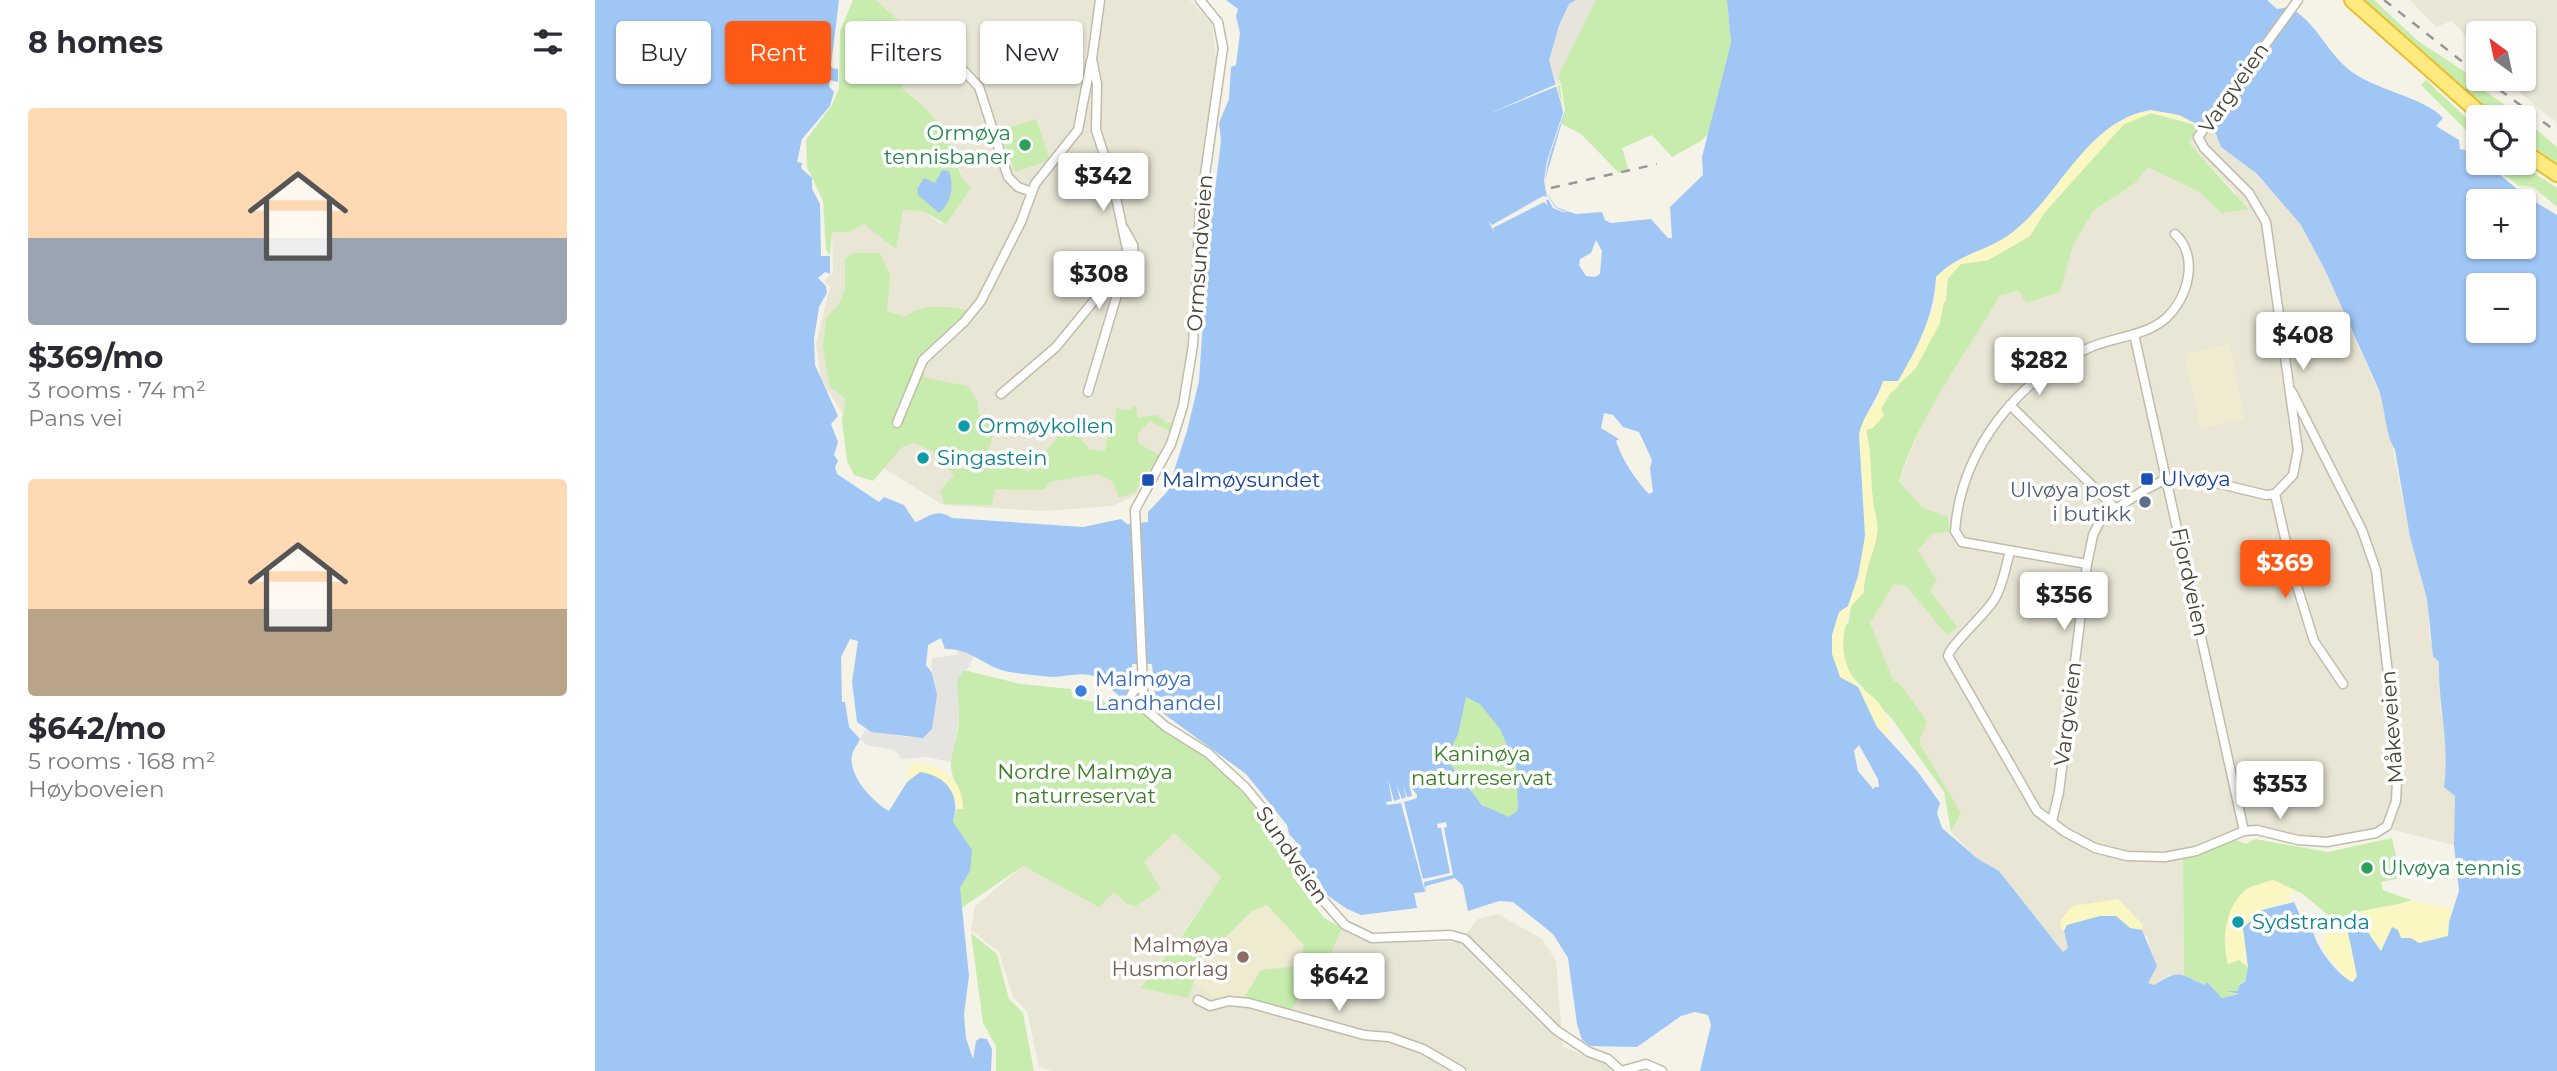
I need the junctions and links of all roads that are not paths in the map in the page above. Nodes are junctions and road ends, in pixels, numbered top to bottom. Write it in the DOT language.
graph roads {
  1 [pos="1100,0"];
  2 [pos="1200,0"];
  3 [pos="2341,0"];
  4 [pos="2352,0"];
  5 [pos="2297,1"];
  6 [pos="2378,25"];
  7 [pos="1092,59"];
  8 [pos="966,74"];
  9 [pos="2470,105"];
  10 [pos="2536,160"];
  11 [pos="2557,174"];
  12 [pos="1032,192"];
  13 [pos="1120,224"];
  14 [pos="2175,234"];
  15 [pos="2134,334"];
  16 [pos="1089,392"];
  17 [pos="2292,392"];
  18 [pos="1001,394"];
  19 [pos="2010,405"];
  20 [pos="897,423"];
  21 [pos="2167,480"];
  22 [pos="2275,494"];
  23 [pos="2115,508"];
  24 [pos="2010,552"];
  25 [pos="2087,564"];
  26 [pos="1143,684"];
  27 [pos="2343,684"];
  28 [pos="1144,708"];
  29 [pos="2052,821"];
  30 [pos="2244,831"];
  31 [pos="1198,1000"];
  32 [pos="1461,1071"];
  33 [pos="1621,1071"];
  34 [pos="1662,1071"];
  1 -- 7 [label="street"];
  2 -- 26 [label="street, Ormsundveien"];
  3 -- 6 [label="highway"];
  4 -- 6 [label="highway"];
  5 -- 17 [label="street, Vargveien"];
  6 -- 9 [label="highway"];
  7 -- 12 [label="street"];
  7 -- 13 [label="street"];
  8 -- 12 [label="street"];
  10 -- 11 [label="highway"];
  12 -- 20 [label="street"];
  13 -- 16 [label="street"];
  13 -- 18 [label="street"];
  14 -- 15 [label="street"];
  15 -- 19 [label="street"];
  15 -- 21 [label="street, Fjordveien"];
  17 -- 22 [label="street, Vargveien"];
  17 -- 30 [label="street, Måkeveien"];
  19 -- 23 [label="street"];
  19 -- 24 [label="street"];
  21 -- 22 [label="street, Vargveien"];
  21 -- 23 [label="street, Vargveien"];
  21 -- 30 [label="street, Fjordveien"];
  22 -- 27 [label="street"];
  23 -- 25 [label="street, Vargveien"];
  24 -- 25 [label="street"];
  24 -- 29 [label="street, Måkeveien"];
  25 -- 29 [label="street, Vargveien"];
  26 -- 28 [label="street"];
  26 -- 28 [label="street, Sundveien"];
  28 -- 33 [label="street, Sundveien"];
  29 -- 30 [label="street, Måkeveien"];
  31 -- 32 [label="street"];
  33 -- 34 [label="street, Sundveien"];
}
